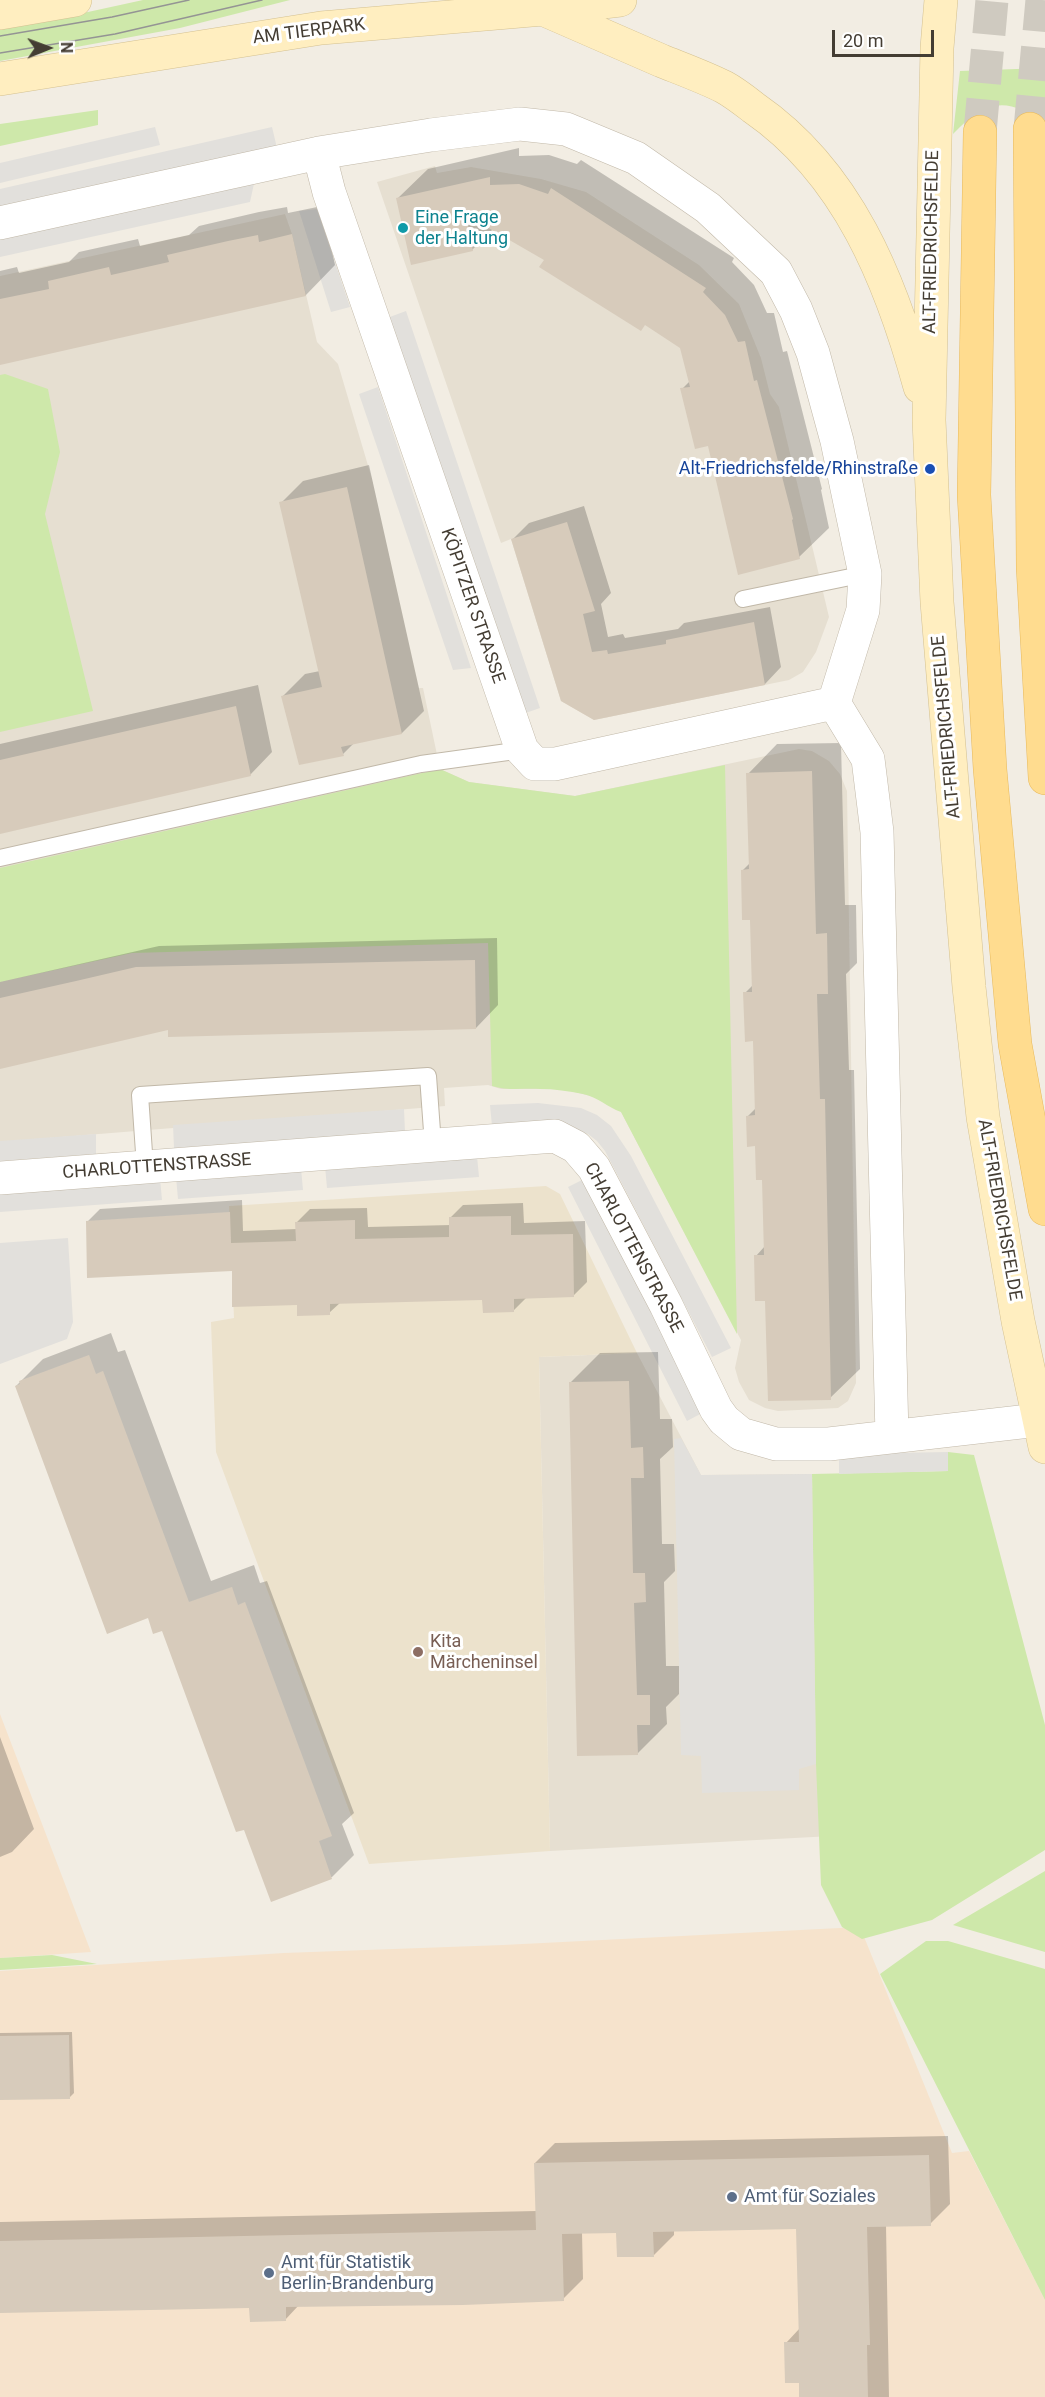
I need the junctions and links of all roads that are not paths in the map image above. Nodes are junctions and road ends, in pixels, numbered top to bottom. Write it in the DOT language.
graph roads {
  1 [pos="75,0"];
  2 [pos="620,0"];
  3 [pos="941,0"];
  4 [pos="543,9"];
  5 [pos="0,12"];
  6 [pos="0,79"];
  7 [pos="1030,129"];
  8 [pos="980,132"];
  9 [pos="319,153"];
  10 [pos="0,223"];
  11 [pos="929,420"];
  12 [pos="865,574"];
  13 [pos="743,599"];
  14 [pos="834,703"];
  15 [pos="522,750"];
  16 [pos="1045,778"];
  17 [pos="0,858"];
  18 [pos="433,1145"];
  19 [pos="145,1167"];
  20 [pos="0,1179"];
  21 [pos="1045,1209"];
  22 [pos="1042,1434"];
  23 [pos="892,1436"];
  1 -- 5 [label="main road"];
  2 -- 4 [label="main road, AM TIERPARK"];
  3 -- 11 [label="main road, ALT-FRIEDRICHSFELDE"];
  4 -- 6 [label="main road, AM TIERPARK"];
  4 -- 11 [label="main road"];
  7 -- 16 [label="main road"];
  8 -- 21 [label="main road"];
  9 -- 10 [label="street"];
  9 -- 12 [label="street"];
  9 -- 15 [label="street, KÖPITZER STRASSE"];
  11 -- 22 [label="main road, ALT-FRIEDRICHSFELDE"];
  12 -- 13 [label="lane"];
  12 -- 14 [label="street"];
  14 -- 15 [label="street"];
  14 -- 23 [label="street"];
  15 -- 17 [label="lane"];
  18 -- 19 [label="street, CHARLOTTENSTRASSE"];
  18 -- 19 [label="lane"];
  18 -- 23 [label="street, CHARLOTTENSTRASSE"];
  19 -- 20 [label="street, CHARLOTTENSTRASSE"];
  22 -- 23 [label="street, CHARLOTTENSTRASSE"];
}
